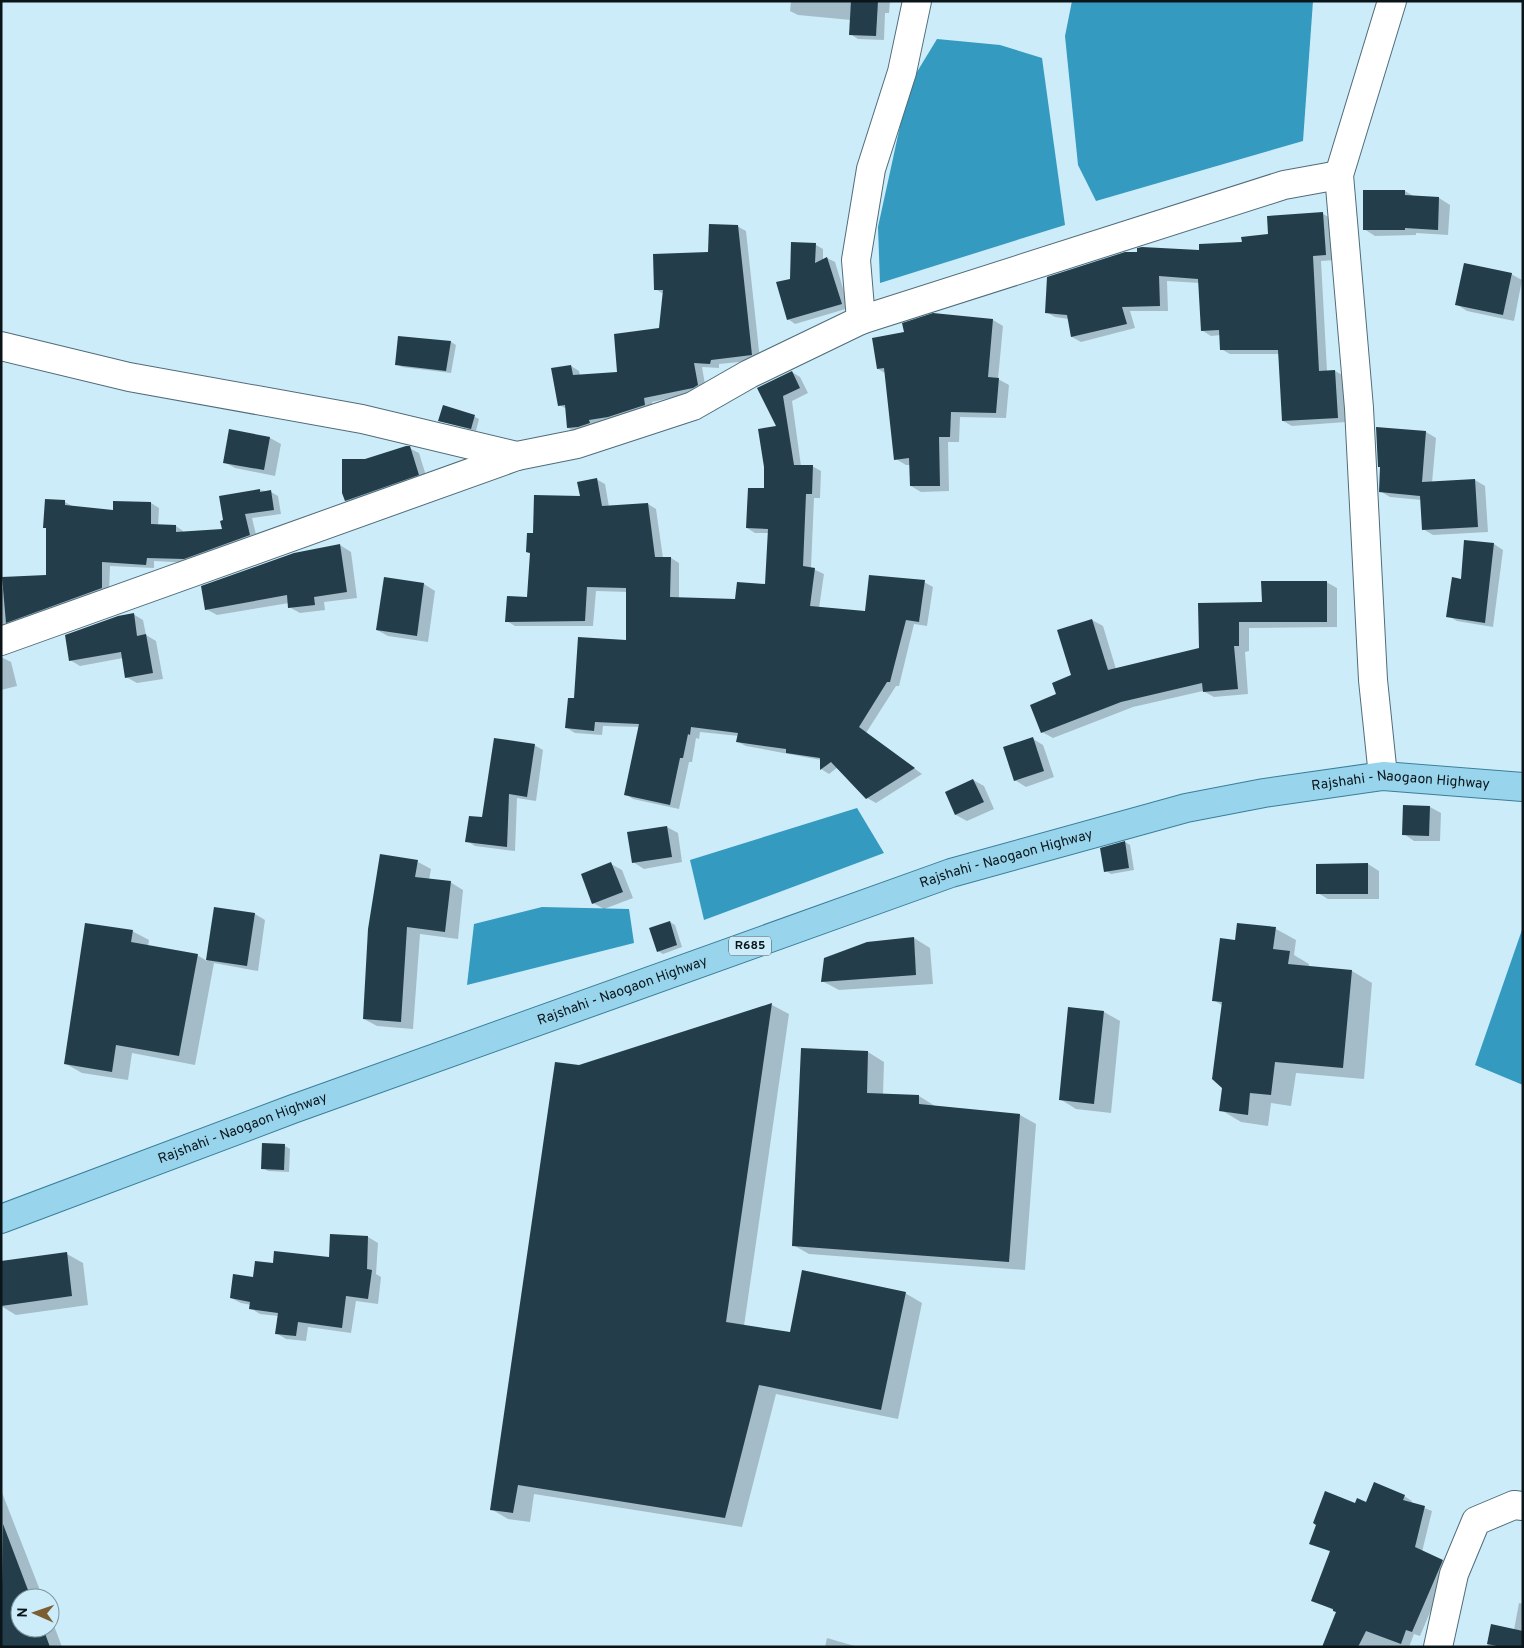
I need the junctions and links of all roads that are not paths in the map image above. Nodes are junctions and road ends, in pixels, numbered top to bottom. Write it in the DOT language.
graph roads {
  1 [pos="916,1"];
  2 [pos="1392,1"];
  3 [pos="1339,175"];
  4 [pos="861,320"];
  5 [pos="1,346"];
  6 [pos="517,456"];
  7 [pos="1,641"];
  8 [pos="1383,776"];
  9 [pos="1523,787"];
  10 [pos="1,1219"];
  11 [pos="1523,1506"];
  12 [pos="1438,1647"];
  1 -- 4 [label="street"];
  2 -- 3 [label="street"];
  3 -- 4 [label="street"];
  3 -- 8 [label="street"];
  4 -- 6 [label="street"];
  5 -- 6 [label="street"];
  6 -- 7 [label="street"];
  8 -- 9 [label="main road, Rajshahi - Naogaon Highway / R685"];
  8 -- 10 [label="main road, Rajshahi - Naogaon Highway / R685"];
  11 -- 12 [label="street"];
}
